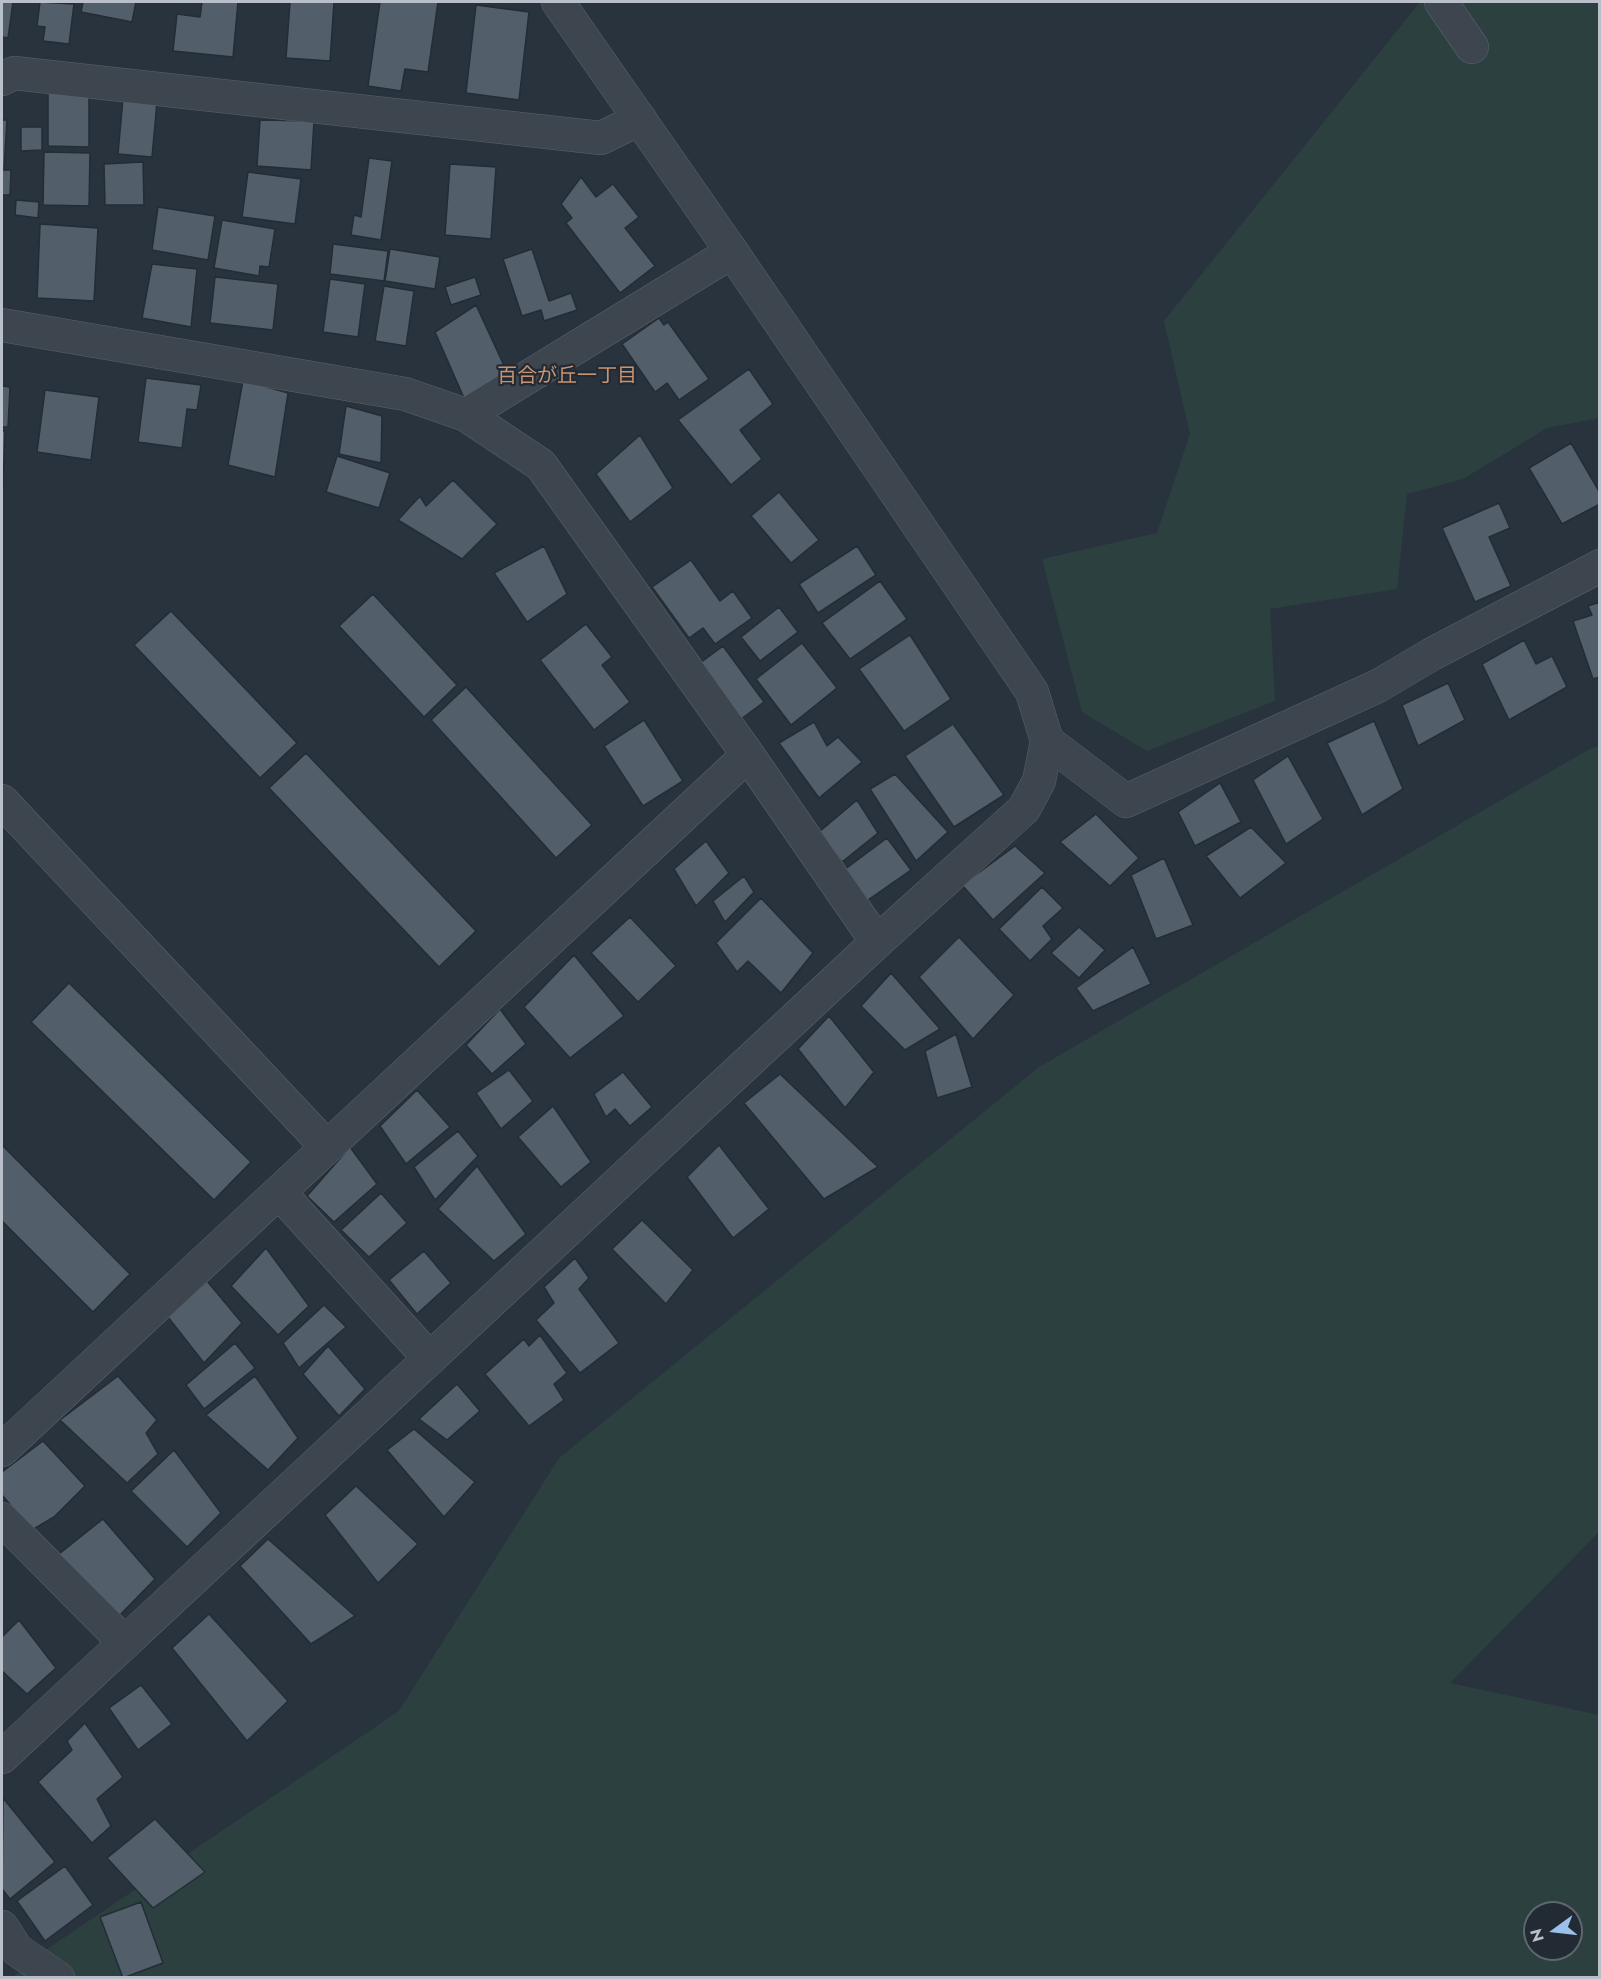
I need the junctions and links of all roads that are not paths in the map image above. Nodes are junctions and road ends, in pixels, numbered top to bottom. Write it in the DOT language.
graph roads {
  1 [pos="558,2"];
  2 [pos="1441,2"];
  3 [pos="1472,47"];
  4 [pos="2,79"];
  5 [pos="640,119"];
  6 [pos="732,252"];
  7 [pos="2,325"];
  8 [pos="465,415"];
  9 [pos="1599,566"];
  10 [pos="1047,741"];
  11 [pos="748,755"];
  12 [pos="2,801"];
  13 [pos="877,942"];
  14 [pos="327,1147"];
  15 [pos="279,1192"];
  16 [pos="430,1359"];
  17 [pos="2,1450"];
  18 [pos="2,1519"];
  19 [pos="125,1643"];
  20 [pos="2,1757"];
  21 [pos="2,1926"];
  22 [pos="58,1977"];
  1 -- 5 [label="street"];
  2 -- 3 [label="street"];
  4 -- 5 [label="street"];
  5 -- 6 [label="street"];
  6 -- 8 [label="street"];
  6 -- 10 [label="street"];
  7 -- 8 [label="street"];
  8 -- 11 [label="street"];
  9 -- 10 [label="street"];
  10 -- 13 [label="street"];
  11 -- 13 [label="street"];
  11 -- 14 [label="street"];
  12 -- 14 [label="street"];
  13 -- 16 [label="street"];
  14 -- 15 [label="street"];
  15 -- 16 [label="street"];
  15 -- 17 [label="street"];
  16 -- 19 [label="street"];
  18 -- 19 [label="street"];
  19 -- 20 [label="street"];
  21 -- 22 [label="street"];
}
